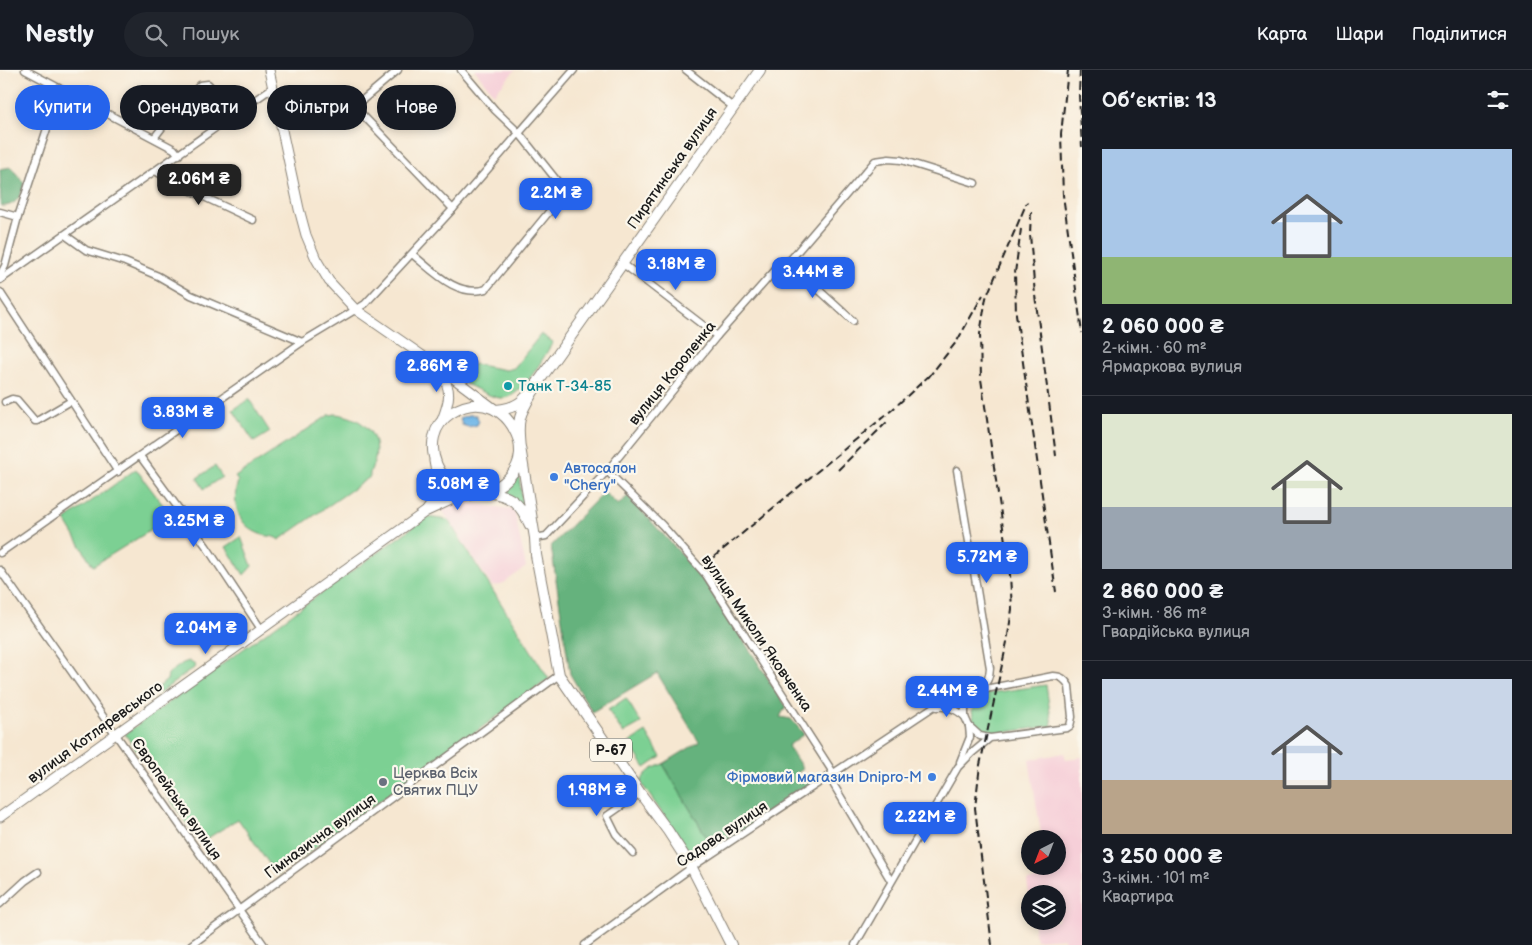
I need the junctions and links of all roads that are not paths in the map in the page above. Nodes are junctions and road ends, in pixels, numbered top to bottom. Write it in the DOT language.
graph roads {
  1 [pos="25,70"];
  2 [pos="269,70"];
  3 [pos="398,70"];
  4 [pos="461,70"];
  5 [pos="574,70"];
  6 [pos="686,70"];
  7 [pos="760,70"];
  8 [pos="53,85"];
  9 [pos="272,85"];
  10 [pos="733,107"];
  11 [pos="110,115"];
  12 [pos="47,130"];
  13 [pos="160,130"];
  14 [pos="214,130"];
  15 [pos="282,130"];
  16 [pos="519,133"];
  17 [pos="154,138"];
  18 [pos="178,155"];
  19 [pos="155,171"];
  20 [pos="975,183"];
  21 [pos="453,209"];
  22 [pos="0,212"];
  23 [pos="18,217"];
  24 [pos="253,220"];
  25 [pos="65,235"];
  26 [pos="412,254"];
  27 [pos="787,261"];
  28 [pos="622,263"];
  29 [pos="3,265"];
  30 [pos="0,275"];
  31 [pos="0,280"];
  32 [pos="0,292"];
  33 [pos="355,309"];
  34 [pos="853,321"];
  35 [pos="717,336"];
  36 [pos="302,342"];
  37 [pos="433,362"];
  38 [pos="539,381"];
  39 [pos="72,401"];
  40 [pos="5,402"];
  41 [pos="496,410"];
  42 [pos="441,423"];
  43 [pos="520,441"];
  44 [pos="140,456"];
  45 [pos="434,460"];
  46 [pos="957,470"];
  47 [pos="118,472"];
  48 [pos="607,472"];
  49 [pos="484,492"];
  50 [pos="425,512"];
  51 [pos="535,538"];
  52 [pos="0,553"];
  53 [pos="0,570"];
  54 [pos="261,629"];
  55 [pos="559,675"];
  56 [pos="980,690"];
  57 [pos="933,708"];
  58 [pos="965,717"];
  59 [pos="969,726"];
  60 [pos="116,733"];
  61 [pos="990,738"];
  62 [pos="958,767"];
  63 [pos="832,775"];
  64 [pos="640,793"];
  65 [pos="0,817"];
  66 [pos="633,853"];
  67 [pos="692,868"];
  68 [pos="38,872"];
  69 [pos="891,881"];
  70 [pos="0,904"];
  71 [pos="240,910"];
  72 [pos="191,945"];
  73 [pos="264,945"];
  74 [pos="585,945"];
  75 [pos="731,945"];
  76 [pos="855,945"];
  1 -- 8 [label="street"];
  2 -- 9 [label="main road"];
  3 -- 21 [label="street"];
  4 -- 16 [label="street"];
  5 -- 16 [label="street"];
  6 -- 10 [label="street"];
  7 -- 10 [label="main road, Пирятинська вулиця / Р-67"];
  10 -- 28 [label="main road, Пирятинська вулиця / Р-67"];
  11 -- 17 [label="street"];
  12 -- 23 [label="street"];
  13 -- 17 [label="street"];
  14 -- 18 [label="street"];
  15 -- 33 [label="main road"];
  16 -- 21 [label="street"];
  16 -- 26 [label="street"];
  17 -- 18 [label="street"];
  18 -- 19 [label="street"];
  19 -- 24 [label="street"];
  19 -- 25 [label="street"];
  20 -- 27 [label="street, вулиця Короленка"];
  21 -- 26 [label="street"];
  22 -- 23 [label="street"];
  23 -- 29 [label="street"];
  25 -- 31 [label="street"];
  25 -- 36 [label="street"];
  26 -- 33 [label="street"];
  27 -- 34 [label="street"];
  27 -- 35 [label="street, вулиця Короленка"];
  28 -- 35 [label="street"];
  28 -- 38 [label="main road, Пирятинська вулиця / Р-67"];
  29 -- 30 [label="street"];
  32 -- 39 [label="street"];
  33 -- 36 [label="street"];
  33 -- 37 [label="main road"];
  35 -- 48 [label="street, вулиця Короленка"];
  36 -- 44 [label="street"];
  37 -- 41 [label="main road"];
  37 -- 42 [label="main road"];
  38 -- 41 [label="main road, Р-67"];
  38 -- 43 [label="main road, Р-67"];
  39 -- 40 [label="street"];
  39 -- 47 [label="street"];
  41 -- 42 [label="main road, Р-67"];
  41 -- 43 [label="main road, Р-67"];
  42 -- 45 [label="main road"];
  43 -- 49 [label="main road, Р-67"];
  43 -- 51 [label="main road, Р-67"];
  44 -- 47 [label="street"];
  44 -- 54 [label="street"];
  45 -- 49 [label="main road, Р-67"];
  45 -- 50 [label="main road"];
  46 -- 56 [label="street"];
  47 -- 52 [label="street"];
  48 -- 51 [label="street, вулиця Короленка"];
  48 -- 63 [label="street, вулиця Миколи Яковченка"];
  49 -- 50 [label="main road"];
  49 -- 51 [label="main road, Р-67"];
  50 -- 54 [label="main road, вулиця Котляревського"];
  51 -- 55 [label="main road, Р-67"];
  53 -- 60 [label="street, Європейська вулиця"];
  54 -- 60 [label="main road, вулиця Котляревського"];
  55 -- 64 [label="main road, Р-67"];
  55 -- 71 [label="street, Гімназична вулиця"];
  56 -- 57 [label="street, Садова вулиця"];
  56 -- 58 [label="street"];
  56 -- 61 [label="street, Садова вулиця"];
  57 -- 58 [label="street"];
  57 -- 63 [label="street, Садова вулиця"];
  58 -- 59 [label="street"];
  59 -- 61 [label="street"];
  59 -- 62 [label="street"];
  60 -- 65 [label="main road, вулиця Котляревського"];
  60 -- 71 [label="street, Європейська вулиця"];
  61 -- 62 [label="street"];
  62 -- 69 [label="street"];
  63 -- 67 [label="street, Садова вулиця"];
  63 -- 69 [label="street, вулиця Миколи Яковченка"];
  64 -- 66 [label="street"];
  64 -- 67 [label="main road, Р-67"];
  67 -- 74 [label="street, Садова вулиця"];
  67 -- 75 [label="main road, Р-67"];
  68 -- 70 [label="street"];
  69 -- 76 [label="street"];
  71 -- 72 [label="street, Гімназична вулиця"];
  71 -- 73 [label="street, Європейська вулиця"];
}
